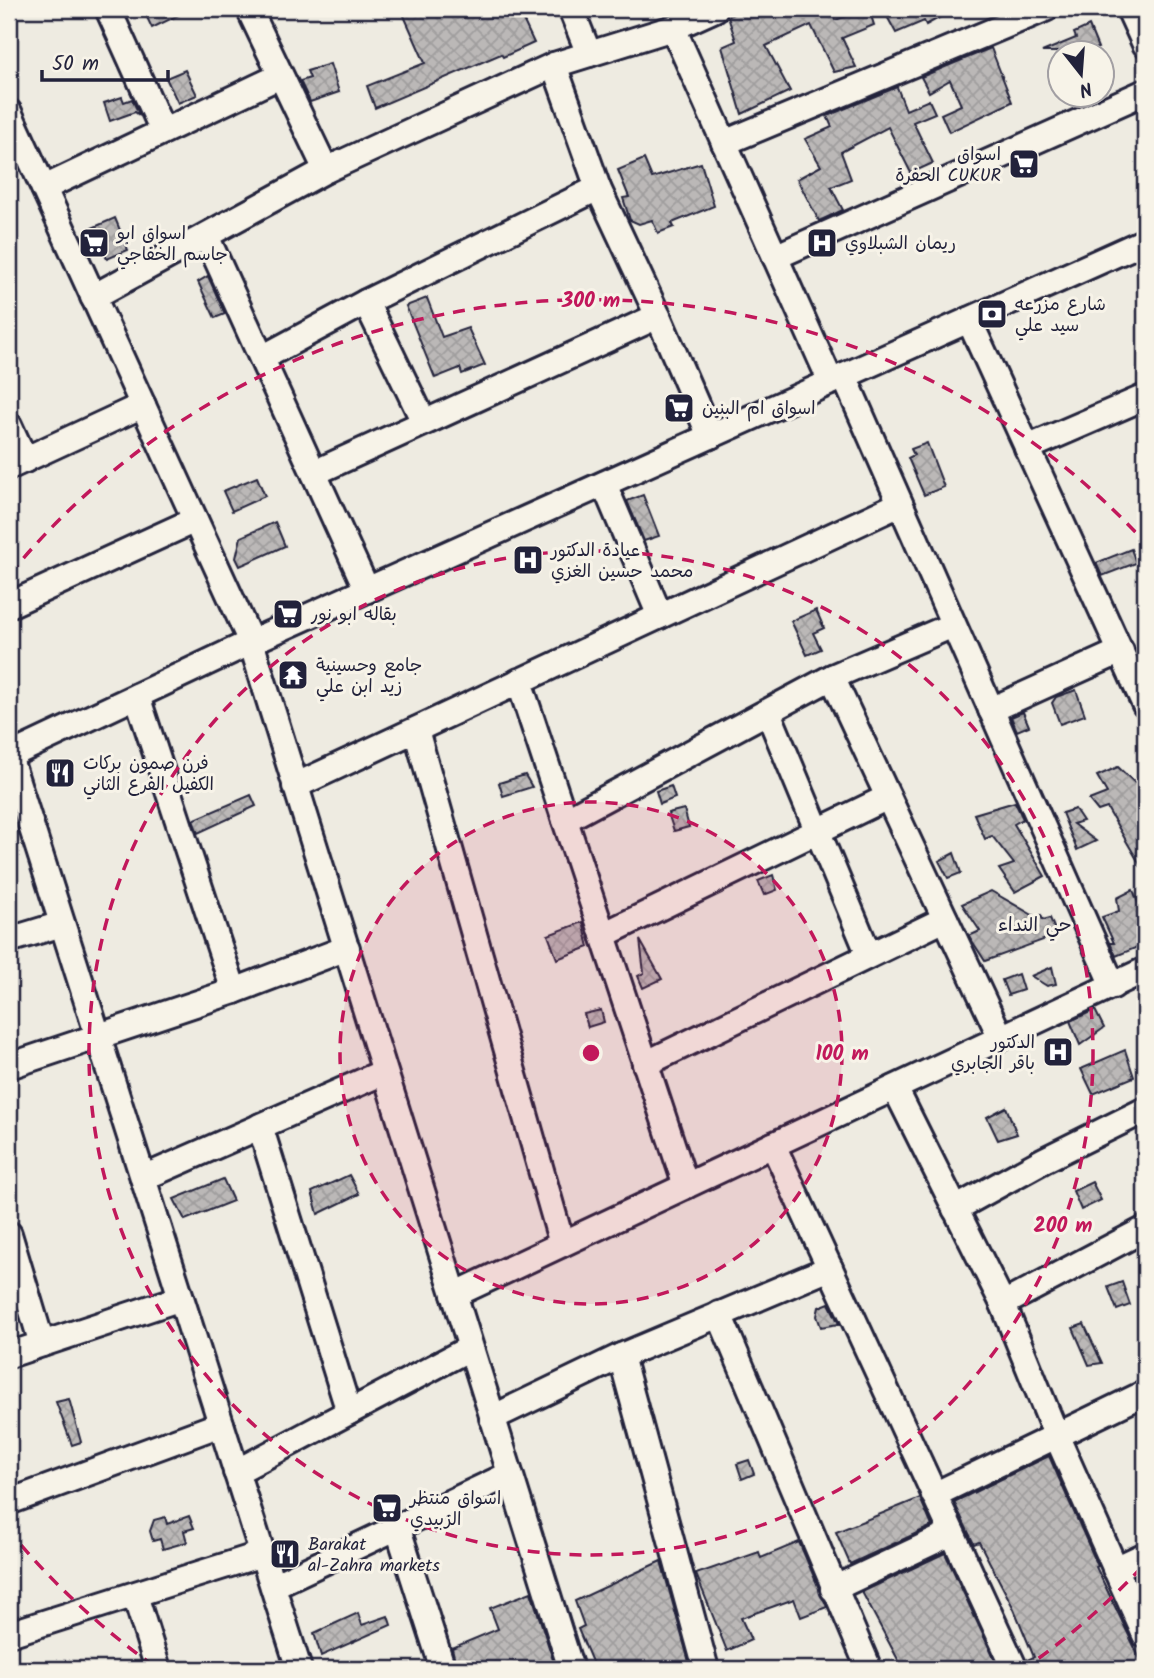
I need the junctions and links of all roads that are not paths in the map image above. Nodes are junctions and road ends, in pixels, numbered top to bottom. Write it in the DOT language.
graph roads {
  1 [pos="108,9"];
  2 [pos="249,9"];
  3 [pos="571,9"];
  4 [pos="715,9"];
  5 [pos="1045,9"];
  6 [pos="1129,9"];
  7 [pos="673,28"];
  8 [pos="1145,44"];
  9 [pos="589,54"];
  10 [pos="554,65"];
  11 [pos="280,76"];
  12 [pos="1145,92"];
  13 [pos="9,111"];
  14 [pos="163,131"];
  15 [pos="724,143"];
  16 [pos="327,170"];
  17 [pos="44,188"];
  18 [pos="598,188"];
  19 [pos="207,238"];
  20 [pos="1145,241"];
  21 [pos="775,257"];
  22 [pos="93,297"];
  23 [pos="366,302"];
  24 [pos="658,316"];
  25 [pos="969,320"];
  26 [pos="262,358"];
  27 [pos="837,379"];
  28 [pos="1145,397"];
  29 [pos="143,405"];
  30 [pos="424,422"];
  31 [pos="9,425"];
  32 [pos="710,436"];
  33 [pos="1027,448"];
  34 [pos="17,464"];
  35 [pos="314,473"];
  36 [pos="604,484"];
  37 [pos="900,504"];
  38 [pos="195,520"];
  39 [pos="367,590"];
  40 [pos="9,606"];
  41 [pos="660,616"];
  42 [pos="953,625"];
  43 [pos="251,642"];
  44 [pos="1121,651"];
  45 [pos="832,677"];
  46 [pos="519,681"];
  47 [pos="137,696"];
  48 [pos="1145,705"];
  49 [pos="991,710"];
  50 [pos="768,712"];
  51 [pos="416,730"];
  52 [pos="295,786"];
  53 [pos="888,797"];
  54 [pos="565,820"];
  55 [pos="818,832"];
  56 [pos="945,919"];
  57 [pos="62,925"];
  58 [pos="603,935"];
  59 [pos="9,940"];
  60 [pos="347,948"];
  61 [pos="869,955"];
  62 [pos="1145,970"];
  63 [pos="1112,986"];
  64 [pos="234,991"];
  65 [pos="100,1037"];
  66 [pos="1001,1038"];
  67 [pos="646,1064"];
  68 [pos="9,1066"];
  69 [pos="384,1072"];
  70 [pos="895,1088"];
  71 [pos="1145,1110"];
  72 [pos="260,1126"];
  73 [pos="773,1145"];
  74 [pos="143,1178"];
  75 [pos="686,1186"];
  76 [pos="955,1209"];
  77 [pos="1145,1229"];
  78 [pos="9,1234"];
  79 [pos="562,1244"];
  80 [pos="830,1268"];
  81 [pos="454,1295"];
  82 [pos="181,1298"];
  83 [pos="1003,1304"];
  84 [pos="719,1314"];
  85 [pos="42,1344"];
  86 [pos="470,1348"];
  87 [pos="9,1355"];
  88 [pos="621,1356"];
  89 [pos="1145,1394"];
  90 [pos="349,1412"];
  91 [pos="492,1418"];
  92 [pos="221,1424"];
  93 [pos="1057,1437"];
  94 [pos="236,1472"];
  95 [pos="509,1474"];
  96 [pos="934,1494"];
  97 [pos="9,1502"];
  98 [pos="397,1526"];
  99 [pos="952,1533"];
  100 [pos="262,1554"];
  101 [pos="1145,1555"];
  102 [pos="1115,1569"];
  103 [pos="273,1586"];
  104 [pos="833,1589"];
  105 [pos="135,1595"];
  106 [pos="9,1634"];
  107 [pos="1145,1635"];
  108 [pos="158,1669"];
  109 [pos="299,1669"];
  110 [pos="443,1669"];
  111 [pos="571,1669"];
  112 [pos="706,1669"];
  113 [pos="869,1669"];
  114 [pos="1015,1669"];
  1 -- 14 [label="street"];
  2 -- 11 [label="street"];
  3 -- 9 [label="street"];
  4 -- 7 [label="street"];
  5 -- 15 [label="street"];
  6 -- 8 [label="street"];
  7 -- 9 [label="street"];
  7 -- 15 [label="street"];
  9 -- 10 [label="street"];
  10 -- 16 [label="street"];
  10 -- 18 [label="street"];
  11 -- 14 [label="street"];
  11 -- 16 [label="street"];
  12 -- 21 [label="street"];
  13 -- 17 [label="street"];
  14 -- 17 [label="street"];
  15 -- 21 [label="street"];
  16 -- 19 [label="street"];
  17 -- 22 [label="street"];
  18 -- 23 [label="street"];
  18 -- 24 [label="street"];
  19 -- 22 [label="street"];
  19 -- 26 [label="street"];
  20 -- 25 [label="street"];
  21 -- 27 [label="street"];
  22 -- 29 [label="street"];
  23 -- 26 [label="street"];
  23 -- 30 [label="street"];
  24 -- 30 [label="street"];
  24 -- 32 [label="street"];
  25 -- 27 [label="street"];
  25 -- 33 [label="street"];
  26 -- 35 [label="street"];
  27 -- 32 [label="street"];
  27 -- 37 [label="street"];
  28 -- 33 [label="street"];
  29 -- 34 [label="street"];
  29 -- 38 [label="street"];
  30 -- 35 [label="street"];
  31 -- 34 [label="street"];
  32 -- 36 [label="street"];
  33 -- 44 [label="street"];
  35 -- 39 [label="street"];
  36 -- 39 [label="street"];
  36 -- 41 [label="street"];
  37 -- 41 [label="street"];
  37 -- 42 [label="street"];
  38 -- 40 [label="street"];
  38 -- 43 [label="street"];
  39 -- 43 [label="street"];
  41 -- 46 [label="street"];
  42 -- 45 [label="street"];
  42 -- 49 [label="street"];
  43 -- 47 [label="street"];
  43 -- 52 [label="street"];
  44 -- 48 [label="street"];
  44 -- 49 [label="street"];
  45 -- 50 [label="street"];
  45 -- 53 [label="street"];
  46 -- 51 [label="street"];
  46 -- 54 [label="street"];
  47 -- 57 [label="street"];
  47 -- 64 [label="street"];
  49 -- 63 [label="street"];
  50 -- 54 [label="street"];
  50 -- 55 [label="street"];
  51 -- 52 [label="street"];
  51 -- 79 [label="street"];
  52 -- 60 [label="street"];
  53 -- 55 [label="street"];
  53 -- 56 [label="street"];
  54 -- 58 [label="street"];
  55 -- 58 [label="street"];
  55 -- 61 [label="street"];
  56 -- 61 [label="street"];
  56 -- 66 [label="street"];
  57 -- 59 [label="street"];
  57 -- 65 [label="street"];
  58 -- 67 [label="street"];
  60 -- 64 [label="street"];
  60 -- 69 [label="street"];
  61 -- 67 [label="street"];
  62 -- 63 [label="street"];
  63 -- 66 [label="street"];
  64 -- 65 [label="street"];
  65 -- 68 [label="street"];
  65 -- 74 [label="street"];
  66 -- 70 [label="street"];
  67 -- 75 [label="street"];
  69 -- 72 [label="street"];
  69 -- 81 [label="street"];
  70 -- 73 [label="street"];
  70 -- 76 [label="street"];
  71 -- 76 [label="street"];
  72 -- 74 [label="street"];
  72 -- 90 [label="street"];
  73 -- 75 [label="street"];
  73 -- 80 [label="street"];
  74 -- 82 [label="street"];
  75 -- 79 [label="street"];
  76 -- 83 [label="street"];
  77 -- 83 [label="street"];
  78 -- 85 [label="street"];
  79 -- 81 [label="street"];
  80 -- 84 [label="street"];
  80 -- 96 [label="street"];
  81 -- 86 [label="street"];
  82 -- 85 [label="street"];
  82 -- 92 [label="street"];
  83 -- 93 [label="street"];
  84 -- 88 [label="street"];
  84 -- 104 [label="street"];
  85 -- 87 [label="street"];
  86 -- 90 [label="street"];
  86 -- 91 [label="street"];
  88 -- 91 [label="street"];
  88 -- 112 [label="street"];
  89 -- 93 [label="street"];
  90 -- 94 [label="street"];
  91 -- 95 [label="street"];
  92 -- 94 [label="street"];
  92 -- 97 [label="street"];
  93 -- 96 [label="street"];
  93 -- 102 [label="street"];
  94 -- 100 [label="street"];
  95 -- 98 [label="street"];
  95 -- 111 [label="street"];
  96 -- 99 [label="street"];
  98 -- 103 [label="street"];
  98 -- 110 [label="street"];
  99 -- 104 [label="street"];
  99 -- 114 [label="street"];
  100 -- 103 [label="street"];
  100 -- 105 [label="street"];
  101 -- 102 [label="street"];
  102 -- 107 [label="street"];
  103 -- 109 [label="street"];
  104 -- 113 [label="street"];
  105 -- 106 [label="street"];
  105 -- 108 [label="street"];
}
